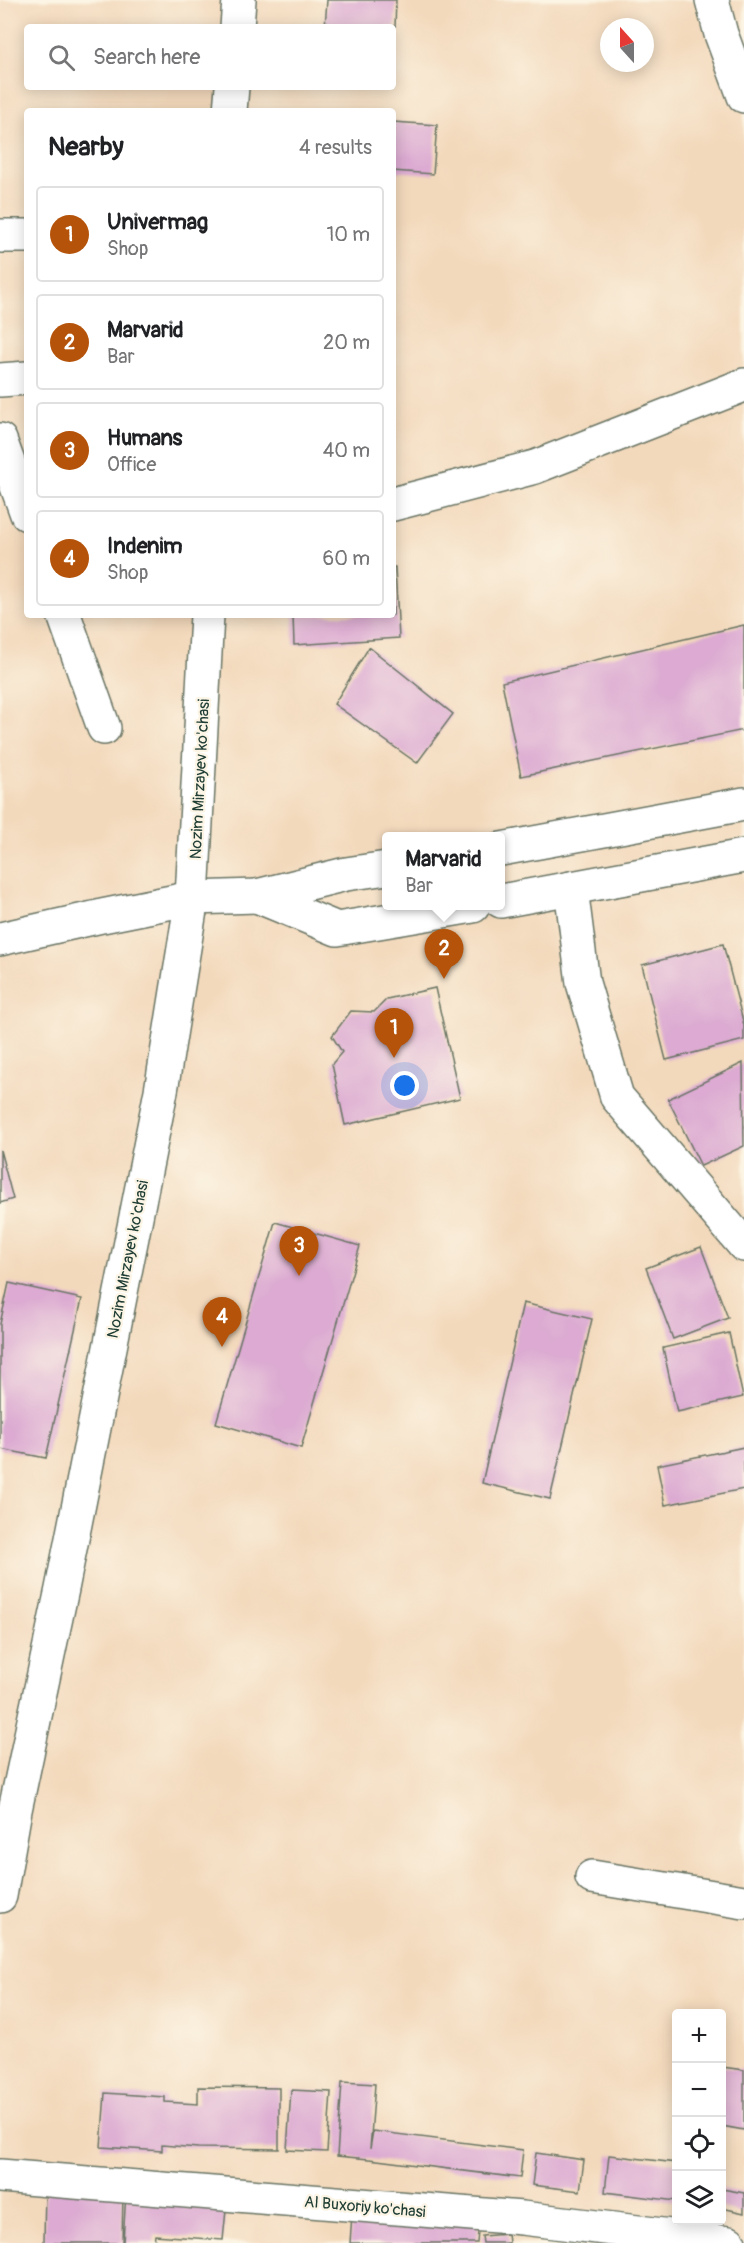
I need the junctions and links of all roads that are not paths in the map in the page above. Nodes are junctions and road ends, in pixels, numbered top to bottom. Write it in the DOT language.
graph roads {
  1 [pos="239,0"];
  2 [pos="712,0"];
  3 [pos="237,24"];
  4 [pos="232,90"];
  5 [pos="744,96"];
  6 [pos="230,108"];
  7 [pos="0,236"];
  8 [pos="24,236"];
  9 [pos="24,378"];
  10 [pos="0,380"];
  11 [pos="744,386"];
  12 [pos="0,440"];
  13 [pos="396,503"];
  14 [pos="24,506"];
  15 [pos="65,618"];
  16 [pos="207,618"];
  17 [pos="104,728"];
  18 [pos="744,804"];
  19 [pos="505,848"];
  20 [pos="744,856"];
  21 [pos="382,869"];
  22 [pos="571,888"];
  23 [pos="257,896"];
  24 [pos="192,898"];
  25 [pos="505,900"];
  26 [pos="449,910"];
  27 [pos="0,939"];
  28 [pos="744,1245"];
  29 [pos="8,1810"];
  30 [pos="592,1877"];
  31 [pos="0,1896"];
  32 [pos="744,1902"];
  33 [pos="0,2176"];
  34 [pos="523,2231"];
  35 [pos="729,2243"];
  1 -- 3 [label="main road"];
  2 -- 5 [label="main road"];
  4 -- 6 [label="main road"];
  7 -- 8 [label="main road"];
  9 -- 10 [label="main road"];
  11 -- 13 [label="main road"];
  12 -- 14 [label="main road"];
  15 -- 17 [label="main road"];
  16 -- 24 [label="main road, Nozim Mirzayev ko'chasi"];
  18 -- 19 [label="main road"];
  20 -- 22 [label="main road"];
  21 -- 23 [label="main road"];
  22 -- 25 [label="main road"];
  22 -- 28 [label="main road"];
  23 -- 24 [label="main road"];
  23 -- 26 [label="main road"];
  24 -- 27 [label="main road"];
  24 -- 29 [label="main road, Nozim Mirzayev ko'chasi"];
  29 -- 31 [label="main road, Nozim Mirzayev ko'chasi"];
  30 -- 32 [label="main road"];
  33 -- 34 [label="main road, Al Buxoriy ko'chasi"];
  34 -- 35 [label="main road, Al Buxoriy ko'chasi"];
}
